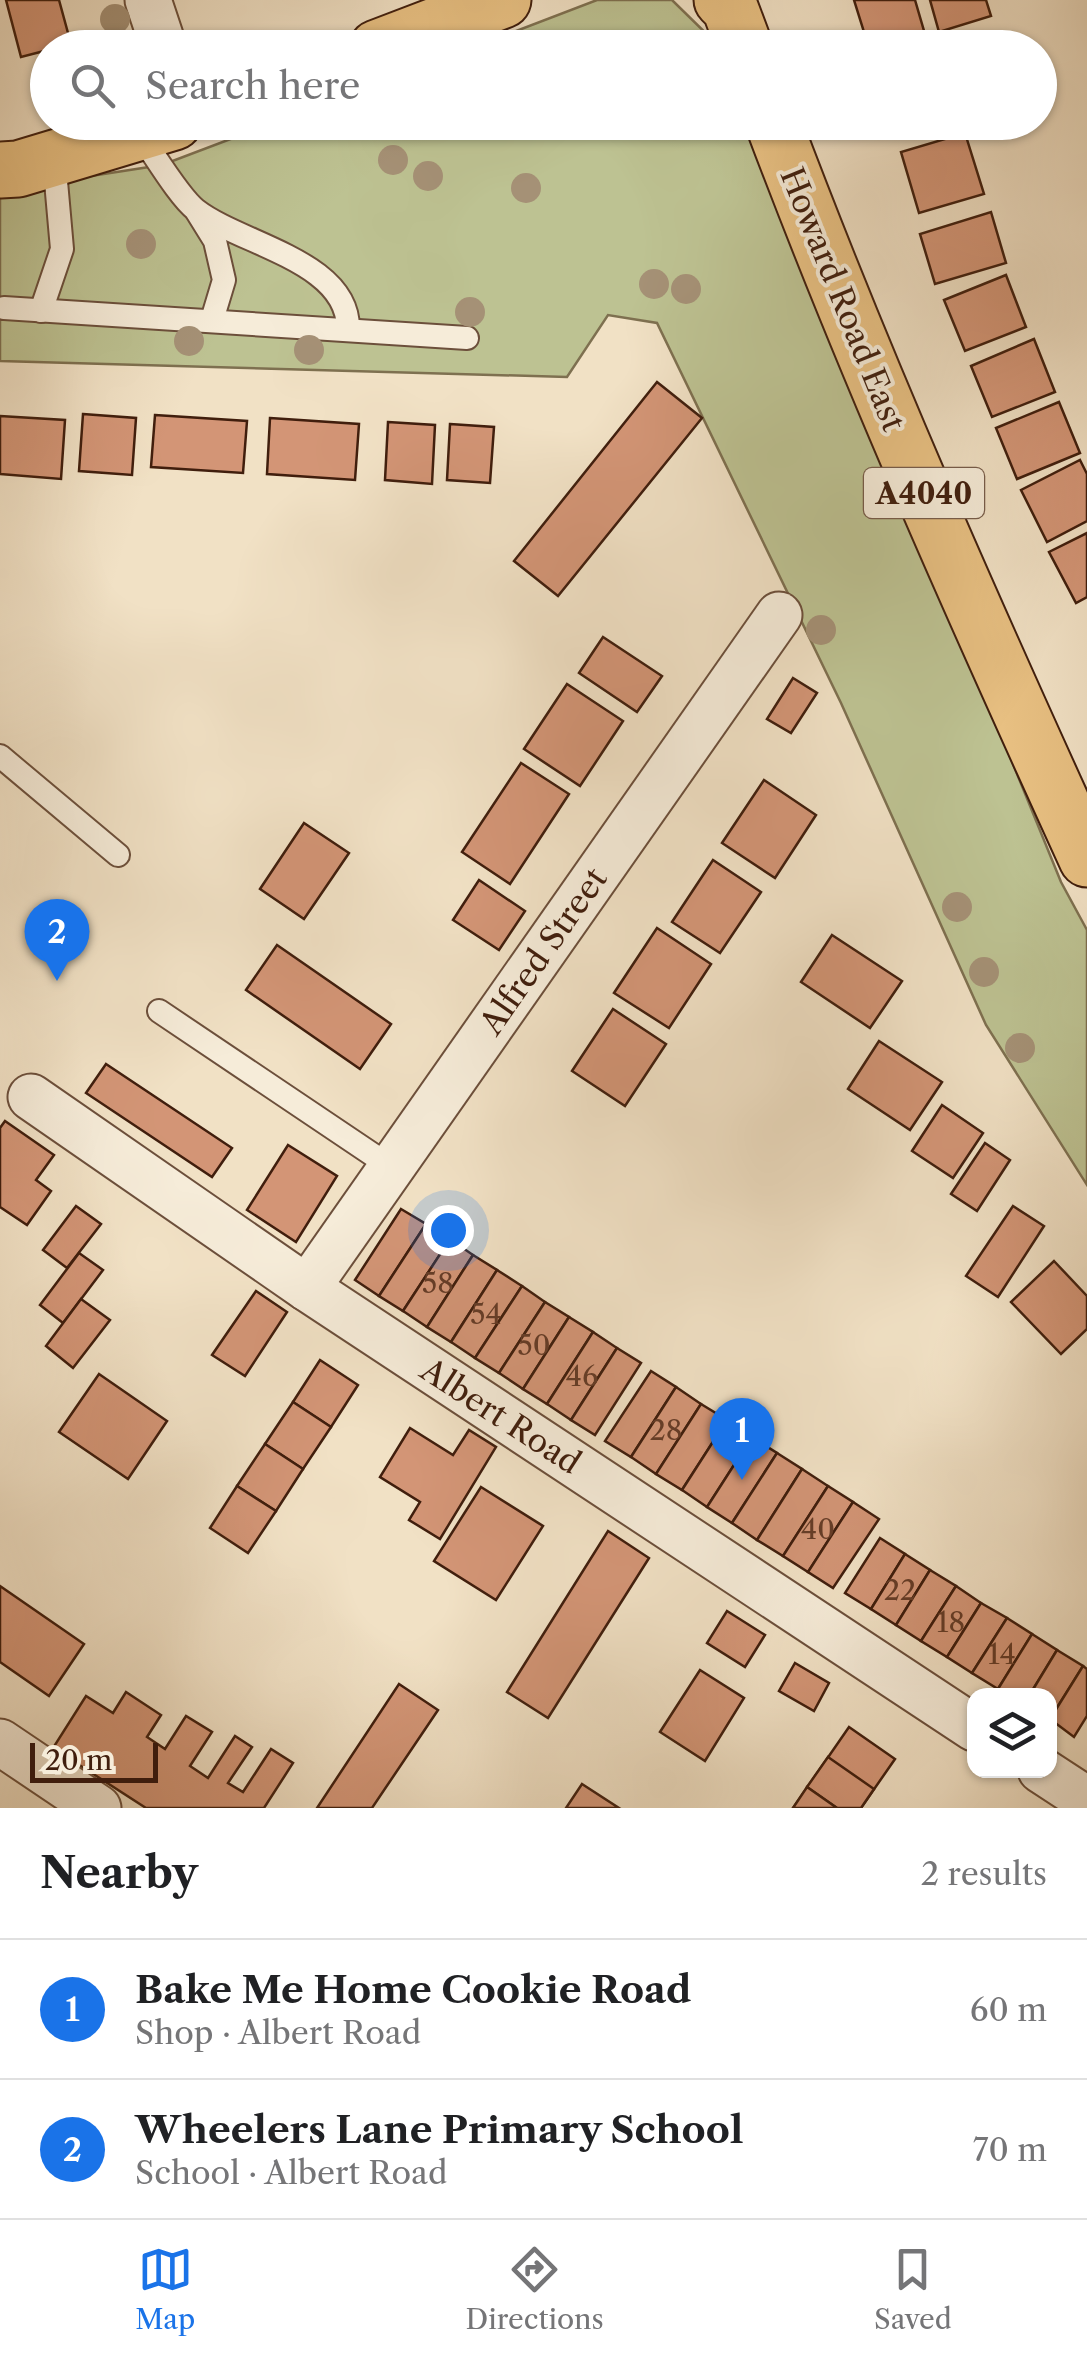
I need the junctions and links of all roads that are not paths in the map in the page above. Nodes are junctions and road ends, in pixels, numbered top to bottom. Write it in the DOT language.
graph roads {
  1 [pos="148,0"];
  2 [pos="503,0"];
  3 [pos="722,0"];
  4 [pos="755,0"];
  5 [pos="158,30"];
  6 [pos="424,30"];
  7 [pos="738,30"];
  8 [pos="754,30"];
  9 [pos="115,140"];
  10 [pos="162,140"];
  11 [pos="779,140"];
  12 [pos="54,159"];
  13 [pos="0,170"];
  14 [pos="195,209"];
  15 [pos="4,308"];
  16 [pos="40,311"];
  17 [pos="212,320"];
  18 [pos="348,329"];
  19 [pos="467,338"];
  20 [pos="779,615"];
  21 [pos="0,756"];
  22 [pos="118,855"];
  23 [pos="1087,858"];
  24 [pos="159,1011"];
  25 [pos="31,1097"];
  26 [pos="391,1168"];
  27 [pos="307,1288"];
  28 [pos="967,1723"];
  29 [pos="0,1742"];
  30 [pos="1053,1778"];
  31 [pos="1087,1800"];
  32 [pos="98,1808"];
  1 -- 5 [label="street"];
  2 -- 6 [label="main road"];
  3 -- 7 [label="main road"];
  4 -- 8 [label="main road"];
  9 -- 12 [label="main road"];
  10 -- 14 [label="lane"];
  11 -- 23 [label="main road, Howard Road East / A4040"];
  12 -- 13 [label="main road"];
  12 -- 16 [label="lane"];
  14 -- 17 [label="lane"];
  14 -- 18 [label="lane"];
  15 -- 16 [label="lane"];
  16 -- 17 [label="lane"];
  17 -- 18 [label="lane"];
  18 -- 19 [label="lane"];
  20 -- 26 [label="street, Alfred Street"];
  21 -- 22 [label="lane"];
  24 -- 26 [label="lane"];
  25 -- 27 [label="street, Albert Road"];
  26 -- 27 [label="street, Alfred Street"];
  27 -- 28 [label="street, Albert Road"];
  29 -- 32 [label="street"];
  30 -- 31 [label="street"];
}
